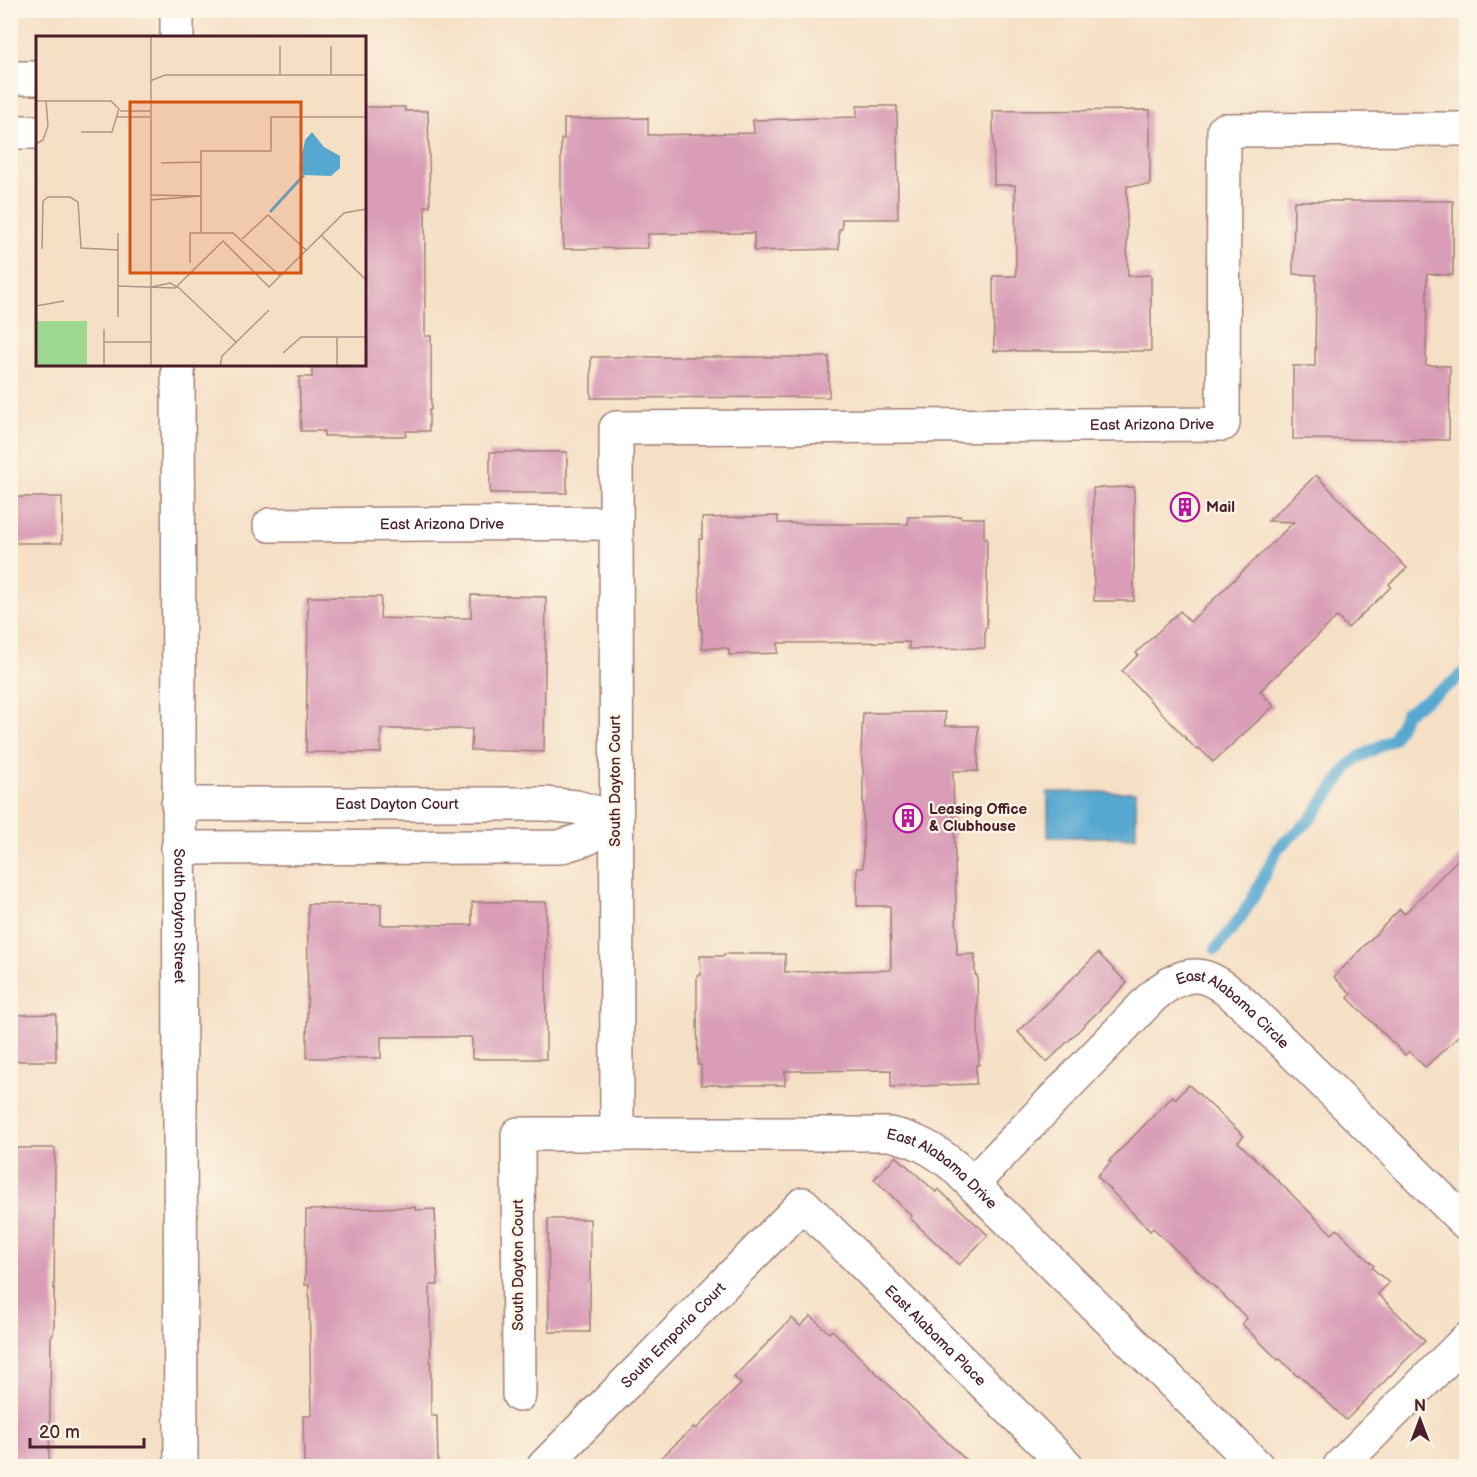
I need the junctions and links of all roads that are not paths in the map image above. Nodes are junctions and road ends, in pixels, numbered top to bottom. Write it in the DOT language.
graph roads {
  1 [pos="177,10"];
  2 [pos="177,36"];
  3 [pos="10,78"];
  4 [pos="36,78"];
  5 [pos="1467,129"];
  6 [pos="10,132"];
  7 [pos="36,132"];
  8 [pos="178,366"];
  9 [pos="616,428"];
  10 [pos="615,523"];
  11 [pos="270,525"];
  12 [pos="178,804"];
  13 [pos="472,804"];
  14 [pos="615,818"];
  15 [pos="178,848"];
  16 [pos="473,848"];
  17 [pos="518,1134"];
  18 [pos="617,1134"];
  19 [pos="973,1183"];
  20 [pos="803,1204"];
  21 [pos="1467,1223"];
  22 [pos="1467,1340"];
  23 [pos="519,1395"];
  24 [pos="181,1467"];
  25 [pos="544,1467"];
  26 [pos="1067,1467"];
  27 [pos="1257,1467"];
  28 [pos="1340,1467"];
  1 -- 2 [label="street"];
  3 -- 4 [label="street"];
  5 -- 9 [label="street, East Arizona Drive"];
  6 -- 7 [label="street"];
  8 -- 12 [label="street, South Dayton Street"];
  9 -- 10 [label="street, South Dayton Court"];
  10 -- 11 [label="street, East Arizona Drive"];
  10 -- 14 [label="street, South Dayton Court"];
  12 -- 13 [label="street, East Dayton Court"];
  12 -- 15 [label="street, South Dayton Street"];
  13 -- 14 [label="street, East Dayton Court"];
  13 -- 16 [label="street"];
  14 -- 16 [label="street"];
  14 -- 18 [label="street, South Dayton Court"];
  15 -- 16 [label="street"];
  15 -- 24 [label="street, South Dayton Street"];
  17 -- 18 [label="street, East Alabama Drive"];
  17 -- 23 [label="street, South Dayton Court"];
  18 -- 19 [label="street, East Alabama Drive"];
  19 -- 21 [label="street, East Alabama Circle"];
  19 -- 27 [label="street, East Alabama Drive"];
  20 -- 25 [label="street, South Emporia Court"];
  20 -- 26 [label="street, East Alabama Place"];
  22 -- 28 [label="street"];
}
